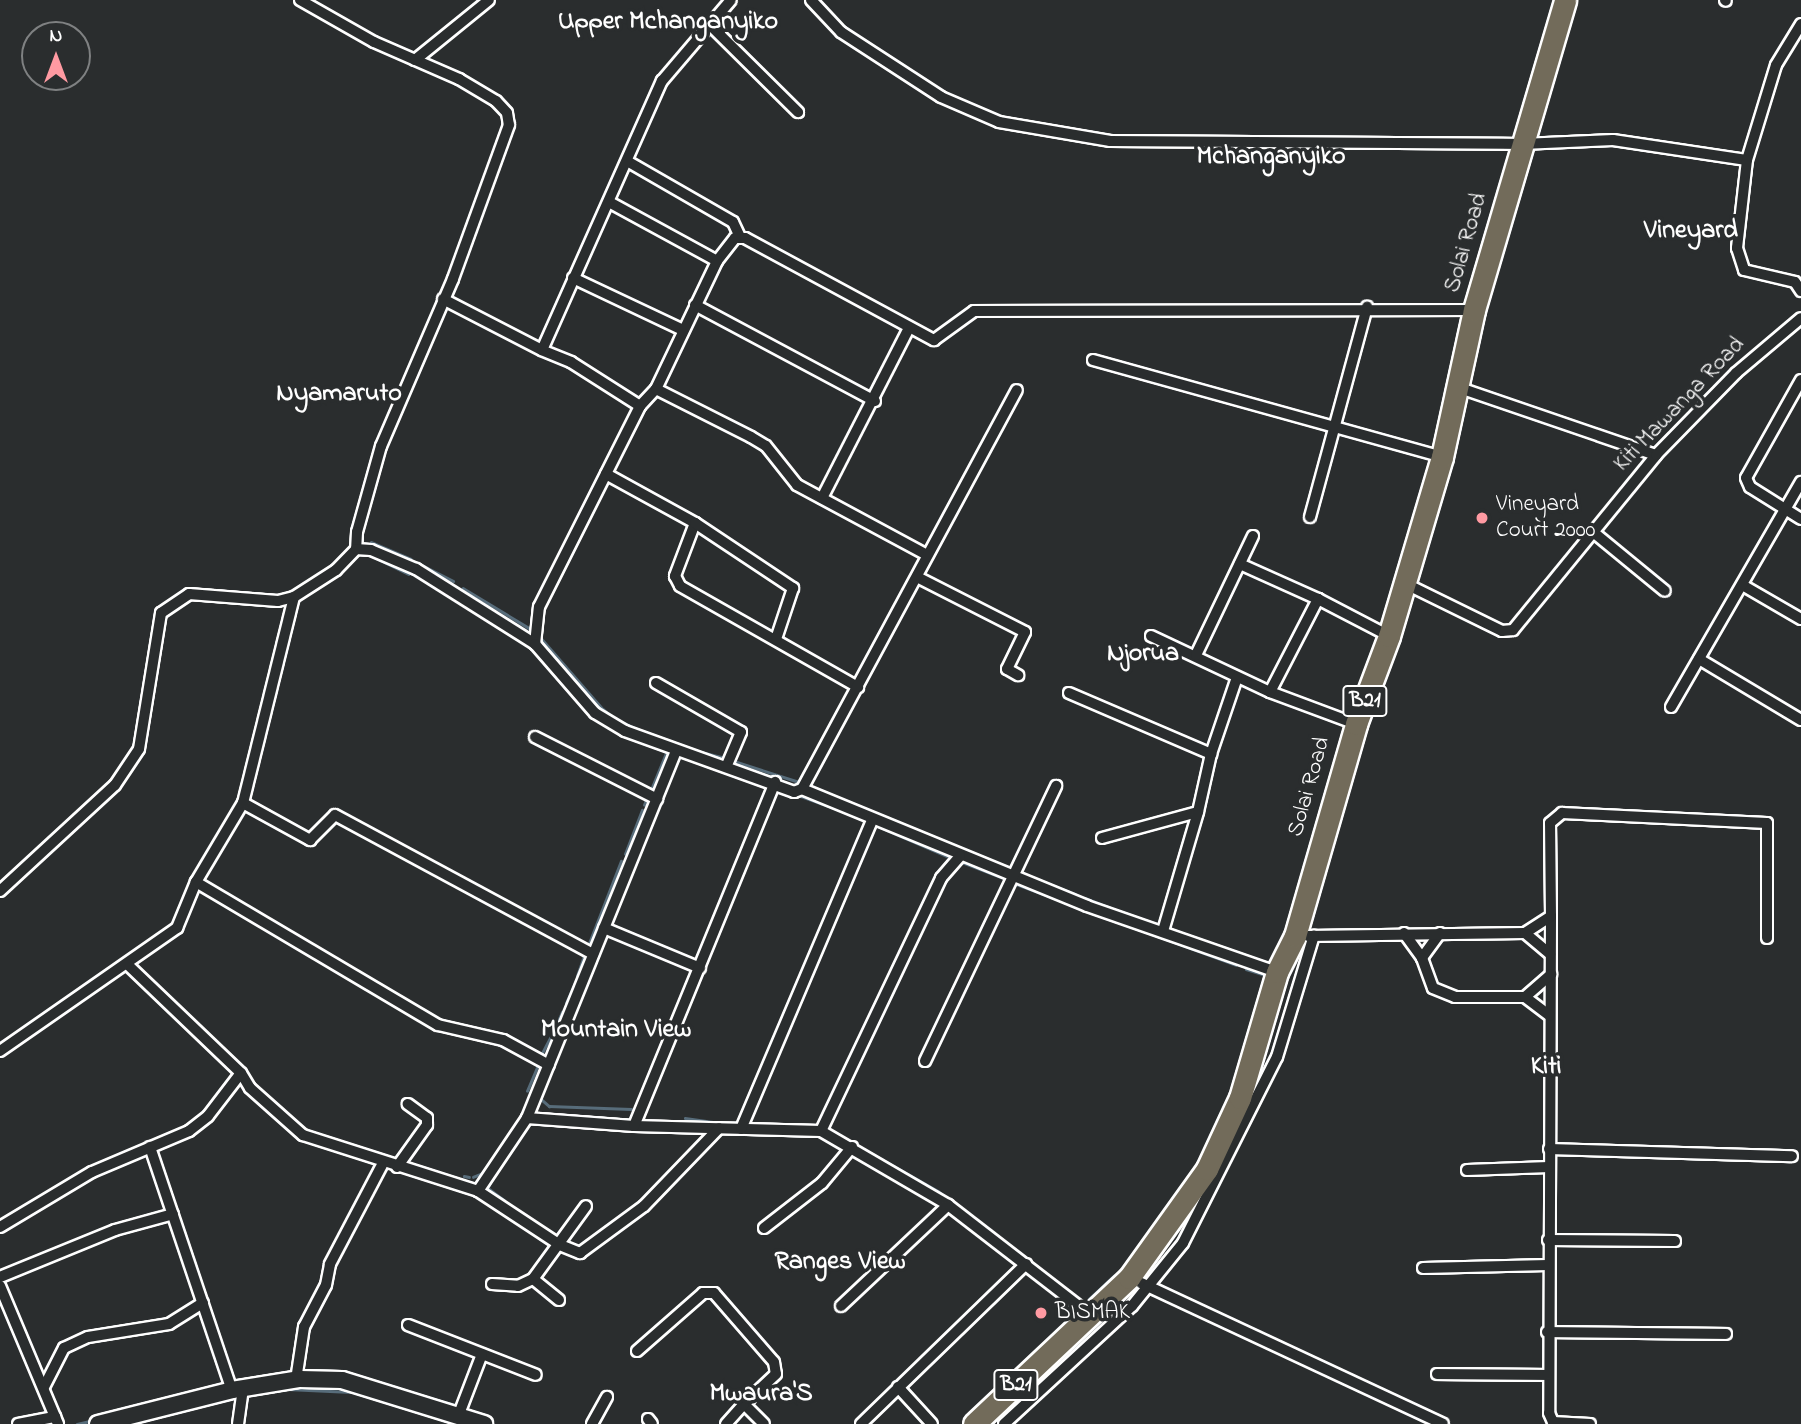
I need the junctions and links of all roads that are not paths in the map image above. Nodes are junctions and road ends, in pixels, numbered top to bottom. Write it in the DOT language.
graph roads {
  1 [pos="300,0"];
  2 [pos="489,0"];
  3 [pos="731,0"];
  4 [pos="811,0"];
  5 [pos="1564,0"];
  6 [pos="1801,24"];
  7 [pos="710,25"];
  8 [pos="415,60"];
  9 [pos="798,112"];
  10 [pos="1522,144"];
  11 [pos="1747,160"];
  12 [pos="627,161"];
  13 [pos="609,202"];
  14 [pos="740,237"];
  15 [pos="717,261"];
  16 [pos="573,278"];
  17 [pos="1801,291"];
  18 [pos="443,299"];
  19 [pos="695,305"];
  20 [pos="1367,307"];
  21 [pos="1474,310"];
  22 [pos="1801,318"];
  23 [pos="681,329"];
  24 [pos="908,330"];
  25 [pos="542,350"];
  26 [pos="1093,360"];
  27 [pos="1801,380"];
  28 [pos="1457,387"];
  29 [pos="656,389"];
  30 [pos="1017,390"];
  31 [pos="875,401"];
  32 [pos="640,406"];
  33 [pos="1335,426"];
  34 [pos="1657,455"];
  35 [pos="1442,457"];
  36 [pos="606,474"];
  37 [pos="1801,482"];
  38 [pos="822,498"];
  39 [pos="1784,510"];
  40 [pos="1310,517"];
  41 [pos="1801,519"];
  42 [pos="695,523"];
  43 [pos="1592,531"];
  44 [pos="1253,536"];
  45 [pos="356,549"];
  46 [pos="927,555"];
  47 [pos="1240,564"];
  48 [pos="919,578"];
  49 [pos="1404,583"];
  50 [pos="1744,586"];
  51 [pos="1665,591"];
  52 [pos="294,597"];
  53 [pos="1318,599"];
  54 [pos="1801,619"];
  55 [pos="1151,636"];
  56 [pos="1389,636"];
  57 [pos="776,639"];
  58 [pos="536,644"];
  59 [pos="1196,655"];
  60 [pos="1699,659"];
  61 [pos="1018,675"];
  62 [pos="1237,677"];
  63 [pos="656,683"];
  64 [pos="858,687"];
  65 [pos="1270,692"];
  66 [pos="1069,693"];
  67 [pos="1671,707"];
  68 [pos="1801,720"];
  69 [pos="1356,724"];
  70 [pos="535,737"];
  71 [pos="676,751"];
  72 [pos="1210,754"];
  73 [pos="727,765"];
  74 [pos="775,782"];
  75 [pos="1056,786"];
  76 [pos="802,789"];
  77 [pos="657,799"];
  78 [pos="243,803"];
  79 [pos="1198,812"];
  80 [pos="872,820"];
  81 [pos="1102,838"];
  82 [pos="961,856"];
  83 [pos="1013,877"];
  84 [pos="196,881"];
  85 [pos="0,891"];
  86 [pos="1551,916"];
  87 [pos="604,928"];
  88 [pos="1163,931"];
  89 [pos="1404,933"];
  90 [pos="1440,933"];
  91 [pos="1525,933"];
  92 [pos="1304,936"];
  93 [pos="1767,938"];
  94 [pos="593,954"];
  95 [pos="1550,954"];
  96 [pos="1422,958"];
  97 [pos="128,965"];
  98 [pos="700,968"];
  99 [pos="1278,972"];
  100 [pos="1551,974"];
  101 [pos="1525,997"];
  102 [pos="1550,1016"];
  103 [pos="0,1051"];
  104 [pos="925,1061"];
  105 [pos="549,1065"];
  106 [pos="241,1073"];
  107 [pos="408,1104"];
  108 [pos="527,1118"];
  109 [pos="634,1126"];
  110 [pos="719,1128"];
  111 [pos="741,1129"];
  112 [pos="821,1130"];
  113 [pos="150,1147"];
  114 [pos="852,1147"];
  115 [pos="1549,1149"];
  116 [pos="1792,1156"];
  117 [pos="383,1163"];
  118 [pos="397,1167"];
  119 [pos="1549,1167"];
  120 [pos="1467,1170"];
  121 [pos="478,1191"];
  122 [pos="586,1206"];
  123 [pos="948,1206"];
  124 [pos="173,1214"];
  125 [pos="0,1227"];
  126 [pos="764,1228"];
  127 [pos="1548,1240"];
  128 [pos="1675,1241"];
  129 [pos="560,1245"];
  130 [pos="1026,1264"];
  131 [pos="1548,1265"];
  132 [pos="1423,1268"];
  133 [pos="0,1277"];
  134 [pos="533,1279"];
  135 [pos="1138,1282"];
  136 [pos="492,1284"];
  137 [pos="0,1286"];
  138 [pos="559,1300"];
  139 [pos="203,1303"];
  140 [pos="841,1306"];
  141 [pos="1090,1314"];
  142 [pos="408,1325"];
  143 [pos="1547,1332"];
  144 [pos="1726,1334"];
  145 [pos="637,1351"];
  146 [pos="482,1354"];
  147 [pos="1437,1374"];
  148 [pos="536,1375"];
  149 [pos="1547,1375"];
  150 [pos="296,1380"];
  151 [pos="44,1387"];
  152 [pos="898,1387"];
  153 [pos="238,1390"];
  154 [pos="607,1397"];
  155 [pos="744,1404"];
  156 [pos="459,1414"];
  157 [pos="56,1420"];
  158 [pos="18,1424"];
  159 [pos="98,1424"];
  160 [pos="239,1424"];
  161 [pos="484,1424"];
  162 [pos="592,1424"];
  163 [pos="726,1424"];
  164 [pos="764,1424"];
  165 [pos="862,1424"];
  166 [pos="932,1424"];
  167 [pos="974,1424"];
  168 [pos="1004,1424"];
  169 [pos="1443,1424"];
  170 [pos="1590,1424"];
  1 -- 8 [label="street"];
  2 -- 8 [label="street"];
  3 -- 7 [label="street"];
  4 -- 10 [label="street"];
  5 -- 10 [label="highway, Solai Road / B21"];
  6 -- 11 [label="street"];
  7 -- 9 [label="street"];
  7 -- 12 [label="street"];
  8 -- 18 [label="street"];
  10 -- 11 [label="street"];
  10 -- 21 [label="highway, Solai Road / B21"];
  11 -- 17 [label="street"];
  12 -- 13 [label="street"];
  12 -- 14 [label="street"];
  13 -- 15 [label="street"];
  13 -- 16 [label="street"];
  14 -- 15 [label="street"];
  14 -- 24 [label="street"];
  15 -- 19 [label="street"];
  16 -- 23 [label="street"];
  16 -- 25 [label="street"];
  18 -- 25 [label="street"];
  18 -- 45 [label="street"];
  19 -- 23 [label="street"];
  19 -- 31 [label="street"];
  20 -- 21 [label="street"];
  20 -- 24 [label="street"];
  20 -- 33 [label="street"];
  21 -- 28 [label="highway, Solai Road / B21"];
  22 -- 34 [label="street, Kiti Mawanga Road"];
  23 -- 29 [label="street"];
  24 -- 31 [label="street"];
  25 -- 32 [label="street"];
  26 -- 33 [label="street"];
  27 -- 39 [label="street"];
  28 -- 34 [label="street"];
  28 -- 35 [label="highway, Solai Road / B21"];
  29 -- 32 [label="street"];
  29 -- 38 [label="street"];
  30 -- 46 [label="street"];
  31 -- 38 [label="street"];
  32 -- 36 [label="street"];
  33 -- 35 [label="street"];
  33 -- 40 [label="street"];
  34 -- 43 [label="street, Kiti Mawanga Road"];
  35 -- 49 [label="highway, Solai Road / B21"];
  36 -- 42 [label="street"];
  36 -- 58 [label="street"];
  37 -- 39 [label="street"];
  38 -- 46 [label="street"];
  39 -- 41 [label="street"];
  39 -- 50 [label="street"];
  42 -- 57 [label="street"];
  42 -- 57 [label="street"];
  43 -- 49 [label="street, Kiti Mawanga Road"];
  43 -- 51 [label="street"];
  44 -- 47 [label="street"];
  45 -- 52 [label="street"];
  45 -- 58 [label="street"];
  46 -- 48 [label="street"];
  47 -- 53 [label="street"];
  47 -- 59 [label="street"];
  48 -- 61 [label="street"];
  48 -- 64 [label="street"];
  49 -- 56 [label="highway, Solai Road / B21"];
  50 -- 54 [label="street"];
  50 -- 60 [label="street"];
  52 -- 78 [label="street"];
  52 -- 85 [label="street"];
  53 -- 56 [label="street"];
  53 -- 65 [label="street"];
  55 -- 59 [label="street"];
  56 -- 69 [label="highway, Solai Road / B21"];
  57 -- 64 [label="street"];
  58 -- 71 [label="street"];
  59 -- 62 [label="street"];
  60 -- 67 [label="street"];
  60 -- 68 [label="street"];
  62 -- 65 [label="street"];
  62 -- 72 [label="street"];
  63 -- 73 [label="street"];
  64 -- 76 [label="street"];
  65 -- 69 [label="street"];
  66 -- 72 [label="street"];
  69 -- 92 [label="highway, Solai Road / B21"];
  70 -- 77 [label="street"];
  71 -- 73 [label="street"];
  71 -- 77 [label="street"];
  72 -- 79 [label="street"];
  73 -- 74 [label="street"];
  74 -- 76 [label="street"];
  74 -- 98 [label="street"];
  75 -- 83 [label="street"];
  76 -- 80 [label="street"];
  77 -- 87 [label="street"];
  78 -- 84 [label="street"];
  78 -- 94 [label="street"];
  79 -- 81 [label="street"];
  79 -- 88 [label="street"];
  80 -- 82 [label="street"];
  80 -- 111 [label="street"];
  82 -- 83 [label="street"];
  82 -- 112 [label="street"];
  83 -- 88 [label="street"];
  83 -- 104 [label="street"];
  84 -- 97 [label="street"];
  84 -- 105 [label="street"];
  86 -- 91 [label="street"];
  86 -- 93 [label="street"];
  86 -- 95 [label="street"];
  87 -- 94 [label="street"];
  87 -- 98 [label="street"];
  88 -- 99 [label="street"];
  89 -- 90 [label="street"];
  89 -- 92 [label="street"];
  89 -- 96 [label="street"];
  90 -- 91 [label="street"];
  90 -- 96 [label="street"];
  91 -- 95 [label="street"];
  92 -- 99 [label="highway, Solai Road / B21"];
  92 -- 135 [label="street"];
  94 -- 105 [label="street"];
  95 -- 100 [label="street"];
  96 -- 101 [label="street"];
  97 -- 103 [label="street"];
  97 -- 106 [label="street"];
  98 -- 109 [label="street"];
  99 -- 135 [label="highway, Solai Road / B21"];
  100 -- 101 [label="street"];
  100 -- 102 [label="street"];
  101 -- 102 [label="street"];
  102 -- 115 [label="street"];
  105 -- 108 [label="street"];
  106 -- 113 [label="street"];
  106 -- 117 [label="street"];
  107 -- 118 [label="street"];
  108 -- 109 [label="street"];
  108 -- 121 [label="street"];
  109 -- 110 [label="street"];
  110 -- 111 [label="street"];
  110 -- 129 [label="street"];
  111 -- 112 [label="street"];
  112 -- 114 [label="street"];
  113 -- 124 [label="street"];
  113 -- 125 [label="street"];
  114 -- 123 [label="street"];
  114 -- 126 [label="street"];
  115 -- 116 [label="street"];
  115 -- 119 [label="street"];
  117 -- 118 [label="street"];
  117 -- 150 [label="street"];
  118 -- 121 [label="street"];
  119 -- 120 [label="street"];
  119 -- 127 [label="street"];
  121 -- 129 [label="street"];
  122 -- 129 [label="street"];
  123 -- 130 [label="street"];
  123 -- 140 [label="street"];
  124 -- 133 [label="street"];
  124 -- 139 [label="street"];
  127 -- 128 [label="street"];
  127 -- 131 [label="street"];
  129 -- 134 [label="street"];
  130 -- 141 [label="street"];
  130 -- 152 [label="street"];
  131 -- 132 [label="street"];
  131 -- 143 [label="street"];
  134 -- 136 [label="street"];
  134 -- 138 [label="street"];
  135 -- 141 [label="highway, Solai Road / B21"];
  135 -- 168 [label="street"];
  135 -- 169 [label="street"];
  137 -- 151 [label="street"];
  139 -- 151 [label="street"];
  139 -- 153 [label="street"];
  141 -- 167 [label="highway, Solai Road / B21"];
  142 -- 146 [label="street"];
  143 -- 144 [label="street"];
  143 -- 149 [label="street"];
  145 -- 155 [label="street"];
  146 -- 148 [label="street"];
  146 -- 156 [label="street"];
  147 -- 149 [label="street"];
  149 -- 170 [label="street"];
  150 -- 153 [label="street"];
  150 -- 156 [label="street"];
  151 -- 157 [label="street"];
  152 -- 165 [label="street"];
  152 -- 166 [label="street"];
  153 -- 159 [label="street"];
  153 -- 160 [label="street"];
  154 -- 162 [label="street"];
  155 -- 163 [label="street"];
  155 -- 164 [label="street"];
  156 -- 161 [label="street"];
  157 -- 158 [label="street"];
}
